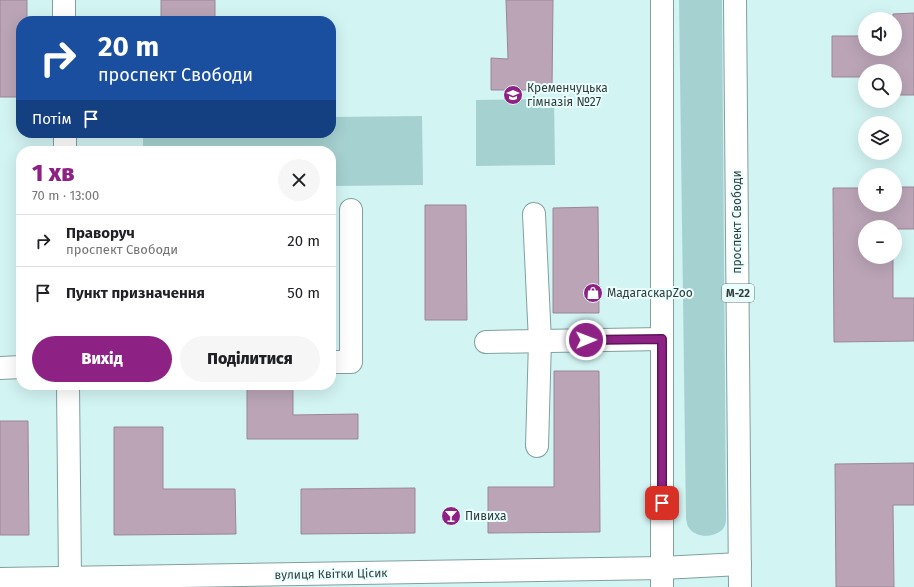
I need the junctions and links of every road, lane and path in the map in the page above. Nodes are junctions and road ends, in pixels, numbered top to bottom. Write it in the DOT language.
graph roads {
  1 [pos="64,0"];
  2 [pos="662,0"];
  3 [pos="735,0"];
  4 [pos="64,16"];
  5 [pos="351,210"];
  6 [pos="534,214"];
  7 [pos="662,339"];
  8 [pos="540,341"];
  9 [pos="486,342"];
  10 [pos="336,362"];
  11 [pos="16,367"];
  12 [pos="0,368"];
  13 [pos="68,390"];
  14 [pos="537,446"];
  15 [pos="740,564"];
  16 [pos="662,577"];
  17 [pos="70,578"];
  18 [pos="0,579"];
  19 [pos="740,587"];
  1 -- 4 [label="main road"];
  2 -- 7 [label="main road"];
  3 -- 15 [label="main road, проспект Свободи / М-22"];
  5 -- 10 [label="main road"];
  6 -- 8 [label="main road"];
  7 -- 8 [label="main road"];
  7 -- 16 [label="main road"];
  8 -- 9 [label="main road"];
  8 -- 14 [label="main road"];
  11 -- 12 [label="main road"];
  13 -- 17 [label="main road"];
  15 -- 16 [label="main road, вулиця Квітки Цісик"];
  15 -- 19 [label="main road, проспект Свободи / М-22"];
  16 -- 17 [label="main road, вулиця Квітки Цісик"];
  17 -- 18 [label="main road, вулиця Квітки Цісик"];
}
